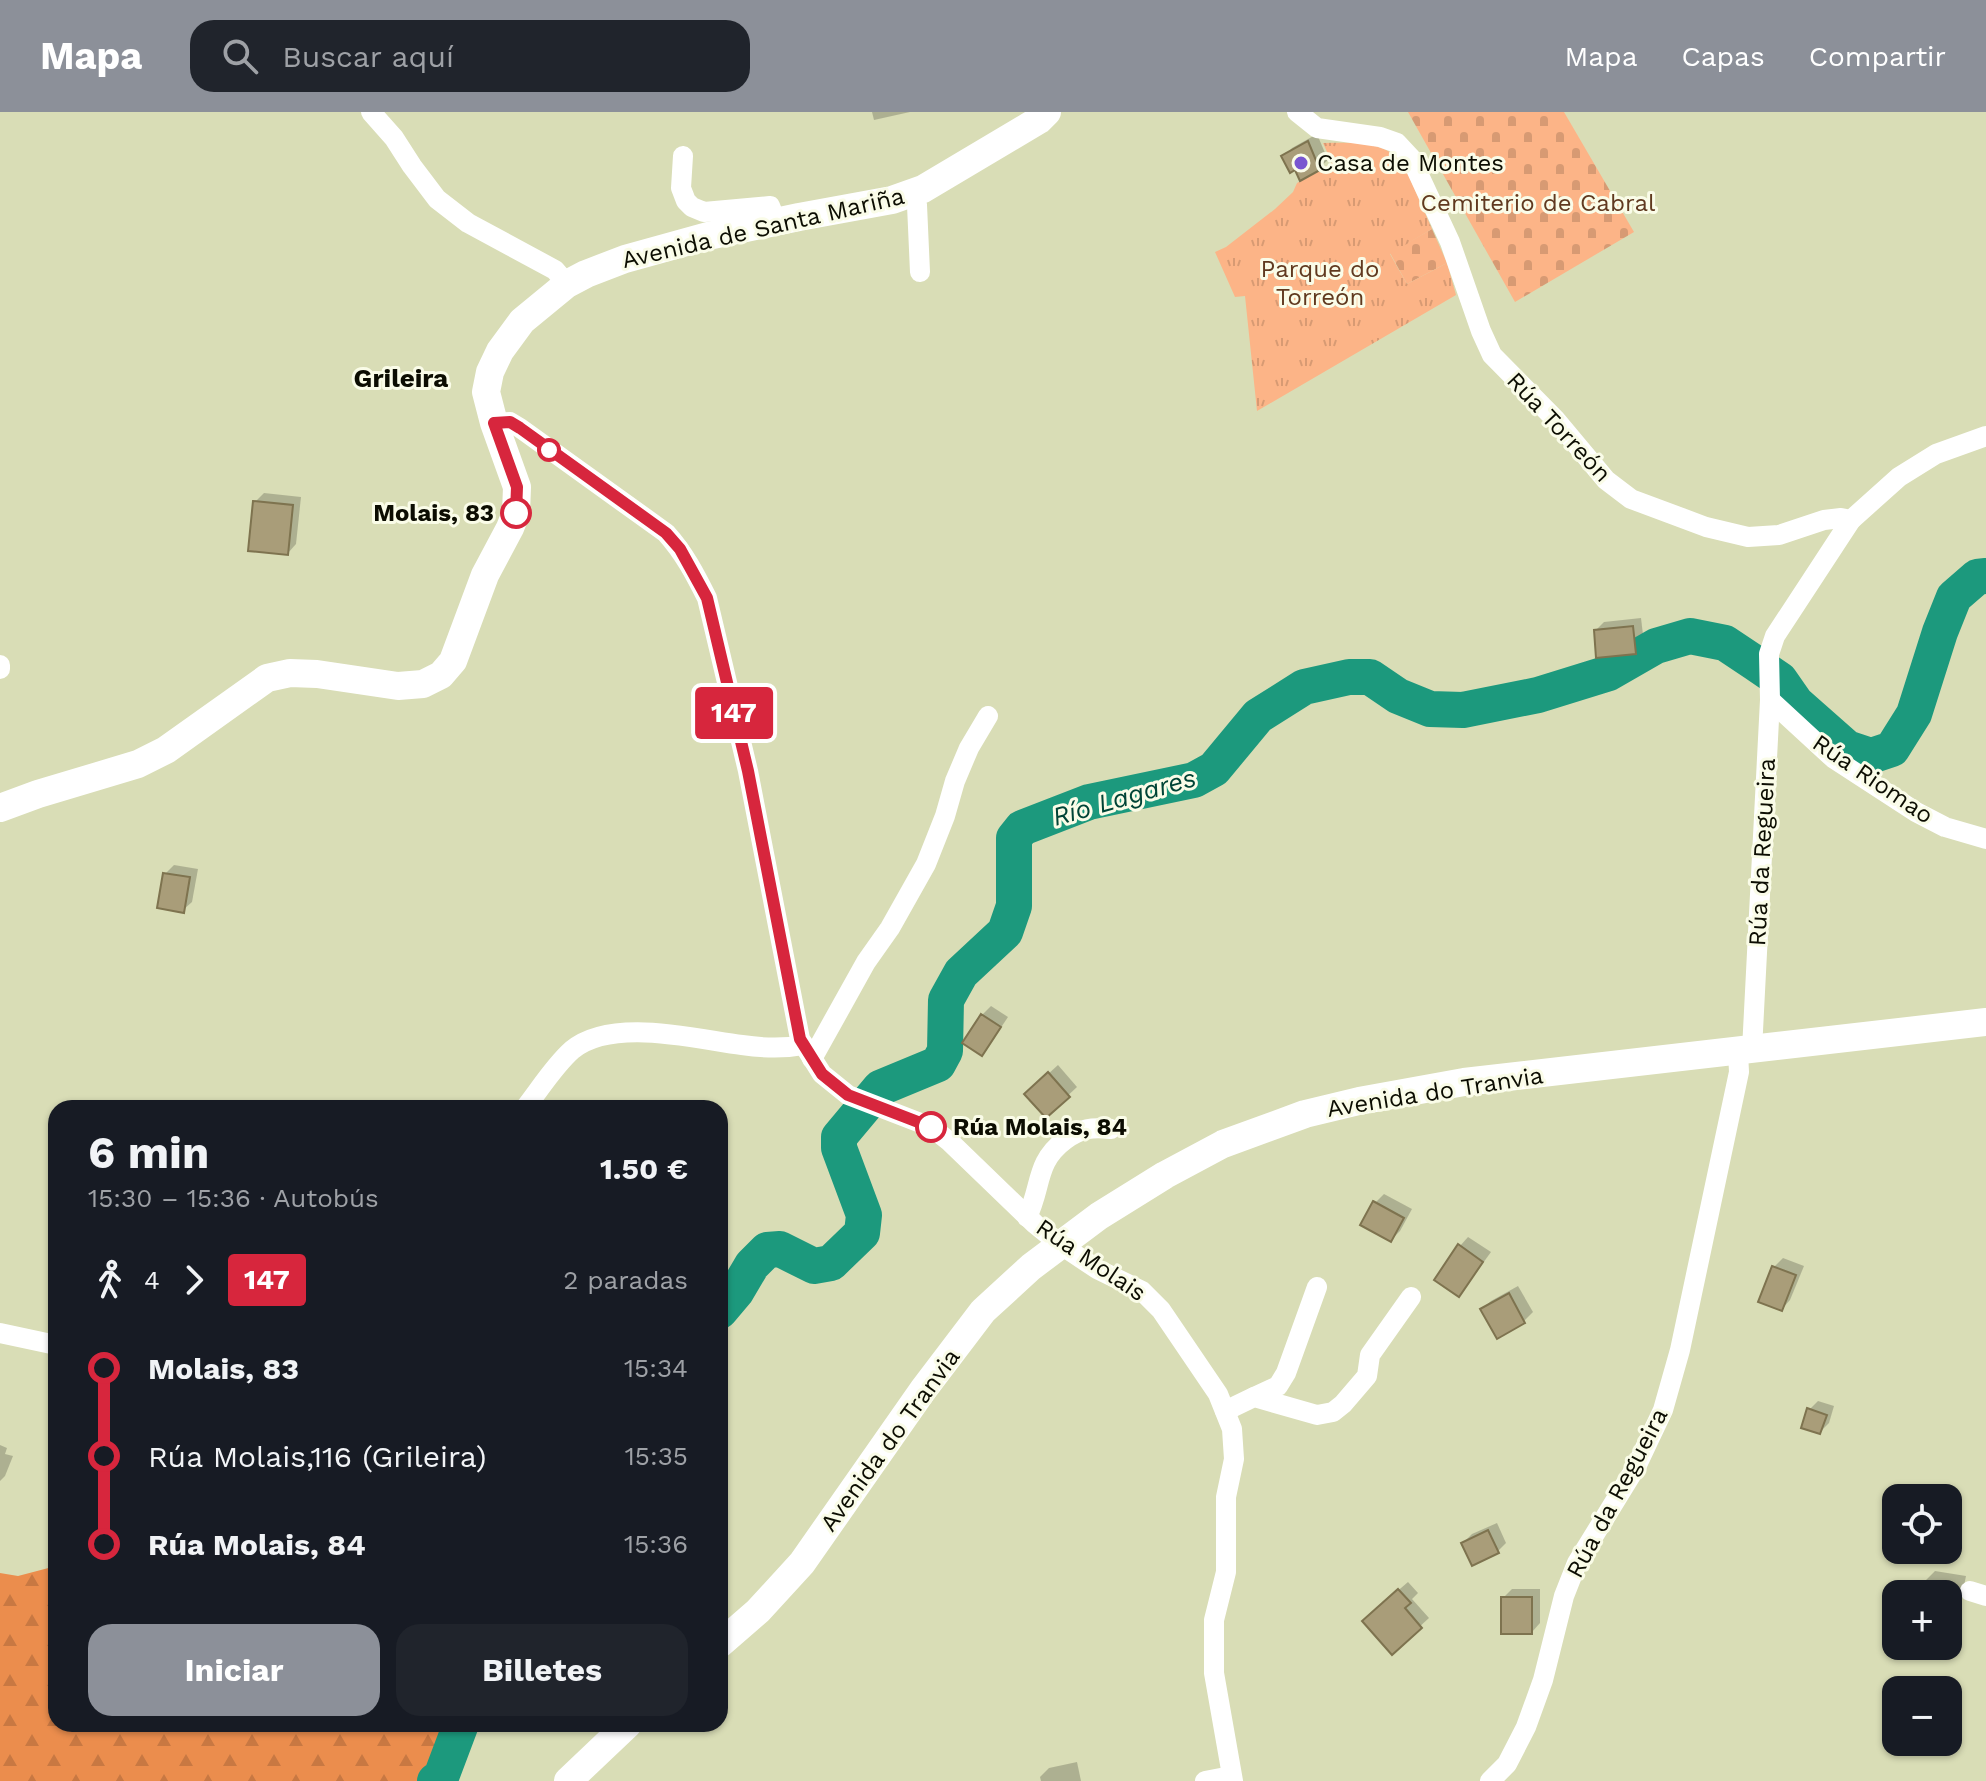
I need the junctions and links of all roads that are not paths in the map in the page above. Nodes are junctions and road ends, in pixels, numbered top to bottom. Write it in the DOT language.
graph roads {
  1 [pos="371,112"];
  2 [pos="1047,112"];
  3 [pos="1297,112"];
  4 [pos="683,156"];
  5 [pos="912,193"];
  6 [pos="776,221"];
  7 [pos="920,272"];
  8 [pos="567,284"];
  9 [pos="494,423"];
  10 [pos="1986,436"];
  11 [pos="1851,520"];
  12 [pos="1770,690"];
  13 [pos="988,716"];
  14 [pos="0,808"];
  15 [pos="1986,839"];
  16 [pos="1986,1022"];
  17 [pos="1745,1051"];
  18 [pos="808,1052"];
  19 [pos="531,1100"];
  20 [pos="1111,1129"];
  21 [pos="1027,1217"];
  22 [pos="1061,1245"];
  23 [pos="1317,1287"];
  24 [pos="1411,1297"];
  25 [pos="0,1333"];
  26 [pos="48,1343"];
  27 [pos="1254,1397"];
  28 [pos="1225,1411"];
  29 [pos="728,1637"];
  30 [pos="620,1732"];
  31 [pos="1232,1779"];
  32 [pos="568,1781"];
  33 [pos="1205,1781"];
  34 [pos="1490,1781"];
  1 -- 8 [label="street"];
  2 -- 5 [label="main road, Avenida de Santa Mariña"];
  3 -- 11 [label="street, Rúa Torreón"];
  4 -- 6 [label="street"];
  5 -- 6 [label="main road, Avenida de Santa Mariña"];
  5 -- 7 [label="street"];
  6 -- 8 [label="main road, Avenida de Santa Mariña"];
  8 -- 9 [label="main road, Avenida de Santa Mariña"];
  9 -- 14 [label="main road, Avenida de Santa Mariña"];
  9 -- 18 [label="street, Rúa Molais"];
  10 -- 11 [label="street"];
  11 -- 12 [label="street, Rúa da Regueira"];
  12 -- 15 [label="street, Rúa Riomao"];
  12 -- 17 [label="street, Rúa da Regueira"];
  13 -- 18 [label="street"];
  16 -- 17 [label="main road, Avenida do Tranvia"];
  17 -- 22 [label="main road, Avenida do Tranvia"];
  17 -- 34 [label="street, Rúa da Regueira"];
  18 -- 19 [label="street"];
  18 -- 21 [label="street, Rúa Molais"];
  20 -- 21 [label="street"];
  21 -- 22 [label="street, Rúa Molais"];
  22 -- 28 [label="street, Rúa Molais"];
  22 -- 29 [label="main road, Avenida do Tranvia"];
  23 -- 27 [label="street"];
  24 -- 27 [label="street"];
  25 -- 26 [label="street"];
  27 -- 28 [label="street"];
  28 -- 31 [label="street, Rúa Molais"];
  30 -- 32 [label="main road"];
  31 -- 33 [label="street"];
}
